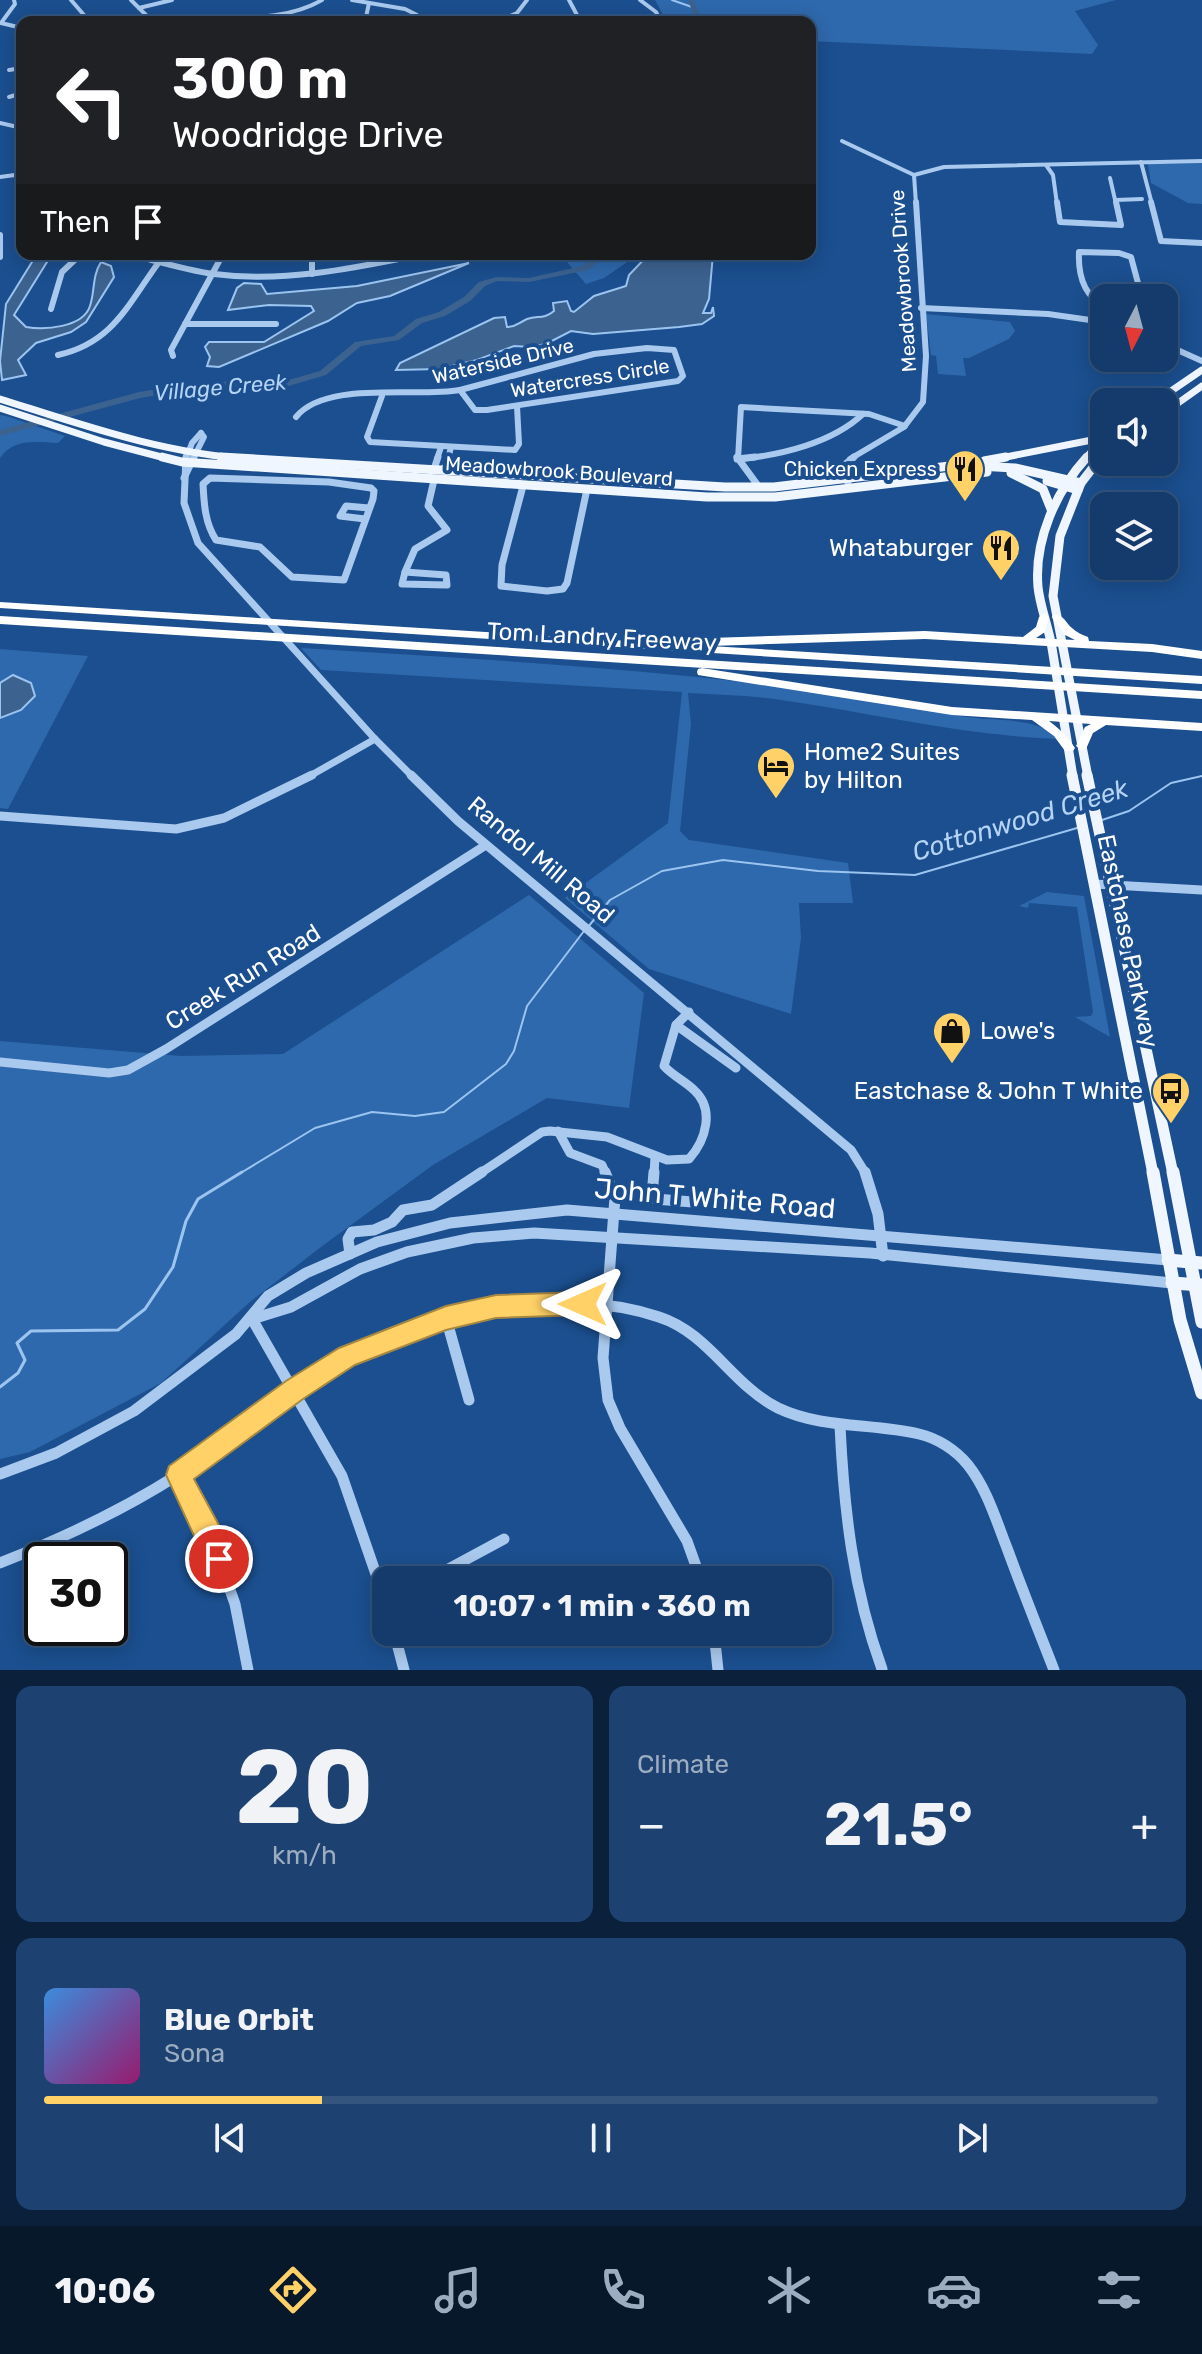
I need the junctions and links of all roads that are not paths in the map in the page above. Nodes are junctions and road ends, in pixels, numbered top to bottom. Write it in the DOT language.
graph roads {
  1 [pos="14,0"];
  2 [pos="71,0"];
  3 [pos="131,0"];
  4 [pos="172,0"];
  5 [pos="322,0"];
  6 [pos="352,0"];
  7 [pos="527,0"];
  8 [pos="640,0"];
  9 [pos="369,3"];
  10 [pos="139,8"];
  11 [pos="85,16"];
  12 [pos="147,16"];
  13 [pos="267,16"];
  14 [pos="366,16"];
  15 [pos="417,16"];
  16 [pos="510,16"];
  17 [pos="658,16"];
  18 [pos="1,23"];
  19 [pos="16,69"];
  20 [pos="9,70"];
  21 [pos="16,95"];
  22 [pos="9,97"];
  23 [pos="842,141"];
  24 [pos="1202,161"];
  25 [pos="1141,162"];
  26 [pos="1046,165"];
  27 [pos="914,175"];
  28 [pos="1110,178"];
  29 [pos="1116,200"];
  30 [pos="1151,200"];
  31 [pos="0,235"];
  32 [pos="1202,243"];
  33 [pos="0,257"];
  34 [pos="75,260"];
  35 [pos="152,260"];
  36 [pos="220,260"];
  37 [pos="312,260"];
  38 [pos="390,260"];
  39 [pos="156,261"];
  40 [pos="212,274"];
  41 [pos="312,274"];
  42 [pos="1138,284"];
  43 [pos="1090,299"];
  44 [pos="921,308"];
  45 [pos="51,309"];
  46 [pos="1090,318"];
  47 [pos="185,324"];
  48 [pos="276,324"];
  49 [pos="1178,350"];
  50 [pos="675,351"];
  51 [pos="58,355"];
  52 [pos="173,356"];
  53 [pos="1202,361"];
  54 [pos="1202,370"];
  55 [pos="1202,386"];
  56 [pos="1176,388"];
  57 [pos="460,390"];
  58 [pos="382,396"];
  59 [pos="0,399"];
  60 [pos="1178,403"];
  61 [pos="517,406"];
  62 [pos="0,408"];
  63 [pos="863,414"];
  64 [pos="296,417"];
  65 [pos="905,426"];
  66 [pos="1090,440"];
  67 [pos="441,447"];
  68 [pos="451,447"];
  69 [pos="1090,454"];
  70 [pos="161,458"];
  71 [pos="190,458"];
  72 [pos="737,459"];
  73 [pos="958,465"];
  74 [pos="439,470"];
  75 [pos="318,471"];
  76 [pos="1011,473"];
  77 [pos="1090,473"];
  78 [pos="184,476"];
  79 [pos="845,477"];
  80 [pos="434,480"];
  81 [pos="310,482"];
  82 [pos="319,482"];
  83 [pos="1065,483"];
  84 [pos="587,484"];
  85 [pos="523,486"];
  86 [pos="759,487"];
  87 [pos="1080,487"];
  88 [pos="850,488"];
  89 [pos="762,497"];
  90 [pos="369,508"];
  91 [pos="1050,514"];
  92 [pos="365,519"];
  93 [pos="214,538"];
  94 [pos="198,543"];
  95 [pos="1041,550"];
  96 [pos="1038,567"];
  97 [pos="1056,570"];
  98 [pos="405,572"];
  99 [pos="1052,585"];
  100 [pos="0,605"];
  101 [pos="1044,617"];
  102 [pos="1057,617"];
  103 [pos="0,620"];
  104 [pos="1023,639"];
  105 [pos="1056,641"];
  106 [pos="611,643"];
  107 [pos="1090,643"];
  108 [pos="1058,655"];
  109 [pos="1202,655"];
  110 [pos="607,659"];
  111 [pos="1202,680"];
  112 [pos="1202,695"];
  113 [pos="1034,718"];
  114 [pos="1070,720"];
  115 [pos="1103,723"];
  116 [pos="1202,727"];
  117 [pos="375,739"];
  118 [pos="1082,746"];
  119 [pos="1069,748"];
  120 [pos="0,816"];
  121 [pos="486,845"];
  122 [pos="1094,884"];
  123 [pos="1110,885"];
  124 [pos="1202,890"];
  125 [pos="689,1012"];
  126 [pos="676,1025"];
  127 [pos="1127,1046"];
  128 [pos="1147,1047"];
  129 [pos="0,1062"];
  130 [pos="736,1068"];
  131 [pos="558,1131"];
  132 [pos="655,1157"];
  133 [pos="730,1205"];
  134 [pos="612,1213"];
  135 [pos="392,1222"];
  136 [pos="882,1235"];
  137 [pos="395,1236"];
  138 [pos="611,1237"];
  139 [pos="350,1254"];
  140 [pos="883,1256"];
  141 [pos="1168,1260"];
  142 [pos="1196,1262"];
  143 [pos="1172,1283"];
  144 [pos="1198,1285"];
  145 [pos="607,1305"];
  146 [pos="446,1318"];
  147 [pos="252,1319"];
  148 [pos="1202,1322"];
  149 [pos="294,1390"];
  150 [pos="1202,1393"];
  151 [pos="469,1400"];
  152 [pos="840,1426"];
  153 [pos="0,1474"];
  154 [pos="178,1475"];
  155 [pos="504,1539"];
  156 [pos="60,1540"];
  157 [pos="0,1563"];
  158 [pos="373,1566"];
  159 [pos="454,1566"];
  160 [pos="696,1566"];
  161 [pos="398,1646"];
  162 [pos="715,1646"];
  163 [pos="882,1669"];
  164 [pos="248,1670"];
  165 [pos="404,1670"];
  166 [pos="718,1670"];
  167 [pos="1054,1670"];
  1 -- 18 [label="street"];
  2 -- 11 [label="street"];
  3 -- 10 [label="street"];
  4 -- 10 [label="street"];
  5 -- 13 [label="street"];
  6 -- 9 [label="street"];
  7 -- 16 [label="street"];
  8 -- 17 [label="street"];
  9 -- 14 [label="street"];
  9 -- 15 [label="street"];
  10 -- 12 [label="street"];
  19 -- 20 [label="street"];
  21 -- 22 [label="street"];
  23 -- 27 [label="street"];
  24 -- 25 [label="street, Meadowbrook Drive"];
  25 -- 26 [label="street, Meadowbrook Drive"];
  25 -- 30 [label="street"];
  26 -- 27 [label="street, Meadowbrook Drive"];
  26 -- 29 [label="street"];
  27 -- 44 [label="street, Meadowbrook Drive"];
  28 -- 29 [label="street"];
  29 -- 30 [label="street"];
  30 -- 32 [label="street"];
  31 -- 33 [label="street"];
  34 -- 45 [label="street"];
  35 -- 39 [label="street"];
  36 -- 40 [label="street"];
  37 -- 41 [label="street"];
  38 -- 41 [label="street"];
  39 -- 40 [label="street"];
  39 -- 51 [label="street"];
  40 -- 41 [label="street"];
  40 -- 47 [label="street"];
  42 -- 43 [label="street"];
  44 -- 46 [label="street"];
  44 -- 65 [label="street, Meadowbrook Drive"];
  47 -- 48 [label="street"];
  47 -- 52 [label="street"];
  49 -- 53 [label="street"];
  50 -- 57 [label="street, Waterside Drive"];
  50 -- 61 [label="street, Watercress Circle"];
  54 -- 56 [label="main road"];
  55 -- 60 [label="main road"];
  57 -- 58 [label="street, Waterside Drive"];
  57 -- 61 [label="street, Watercress Circle"];
  58 -- 64 [label="street, Waterside Drive"];
  58 -- 67 [label="street"];
  59 -- 71 [label="main road"];
  61 -- 68 [label="street"];
  62 -- 70 [label="main road, Meadowbrook Boulevard"];
  63 -- 65 [label="street"];
  63 -- 72 [label="street"];
  63 -- 72 [label="street"];
  65 -- 79 [label="street, Meadowbrook Drive"];
  66 -- 73 [label="main road"];
  67 -- 68 [label="street"];
  67 -- 74 [label="street"];
  68 -- 74 [label="street"];
  69 -- 83 [label="main road, Eastchase Parkway"];
  70 -- 71 [label="main road, Meadowbrook Boulevard"];
  70 -- 78 [label="main road"];
  71 -- 74 [label="main road, Meadowbrook Boulevard"];
  71 -- 75 [label="main road, Meadowbrook Boulevard"];
  71 -- 78 [label="street"];
  72 -- 86 [label="street"];
  73 -- 79 [label="main road, Meadowbrook Boulevard"];
  73 -- 83 [label="main road, Meadowbrook Boulevard"];
  74 -- 80 [label="main road"];
  74 -- 84 [label="main road, Meadowbrook Boulevard"];
  75 -- 80 [label="main road, Meadowbrook Boulevard"];
  75 -- 81 [label="street"];
  75 -- 82 [label="street"];
  76 -- 83 [label="main road, Meadowbrook Boulevard"];
  76 -- 88 [label="main road, Meadowbrook Boulevard"];
  76 -- 91 [label="main road"];
  77 -- 87 [label="main road, Eastchase Parkway"];
  78 -- 94 [label="street, Randol Mill Road"];
  79 -- 86 [label="main road, Meadowbrook Boulevard"];
  79 -- 88 [label="street"];
  80 -- 85 [label="main road, Meadowbrook Boulevard"];
  80 -- 98 [label="street"];
  81 -- 82 [label="street"];
  81 -- 93 [label="street"];
  82 -- 90 [label="street"];
  83 -- 87 [label="main road, Meadowbrook Boulevard"];
  83 -- 91 [label="main road, Eastchase Parkway"];
  84 -- 85 [label="main road, Meadowbrook Boulevard"];
  84 -- 85 [label="street"];
  84 -- 86 [label="main road, Meadowbrook Boulevard"];
  84 -- 89 [label="main road, Meadowbrook Boulevard"];
  86 -- 89 [label="main road"];
  87 -- 97 [label="main road, Eastchase Parkway"];
  88 -- 89 [label="main road, Meadowbrook Boulevard"];
  90 -- 92 [label="street"];
  90 -- 92 [label="street"];
  91 -- 95 [label="main road, Eastchase Parkway"];
  92 -- 93 [label="street"];
  93 -- 94 [label="street"];
  94 -- 117 [label="street, Randol Mill Road"];
  95 -- 96 [label="main road, Eastchase Parkway"];
  95 -- 97 [label="main road"];
  96 -- 99 [label="main road"];
  96 -- 101 [label="main road, Eastchase Parkway"];
  97 -- 99 [label="main road, Eastchase Parkway"];
  98 -- 98 [label="street"];
  99 -- 102 [label="main road, Eastchase Parkway"];
  100 -- 106 [label="highway, Tom Landry Freeway"];
  101 -- 104 [label="highway"];
  101 -- 105 [label="main road, Eastchase Parkway"];
  102 -- 105 [label="main road, Eastchase Parkway"];
  102 -- 107 [label="highway"];
  103 -- 110 [label="highway, Tom Landry Freeway"];
  104 -- 105 [label="highway"];
  104 -- 106 [label="highway"];
  105 -- 107 [label="highway"];
  105 -- 108 [label="main road, Eastchase Parkway"];
  106 -- 111 [label="highway, Tom Landry Freeway"];
  107 -- 109 [label="highway"];
  108 -- 114 [label="main road, Eastchase Parkway"];
  108 -- 114 [label="main road, Eastchase Parkway"];
  110 -- 112 [label="highway, Tom Landry Freeway"];
  110 -- 113 [label="highway"];
  113 -- 114 [label="highway"];
  113 -- 119 [label="highway"];
  114 -- 115 [label="highway"];
  114 -- 118 [label="main road, Eastchase Parkway"];
  114 -- 119 [label="main road, Eastchase Parkway"];
  115 -- 116 [label="highway"];
  115 -- 118 [label="highway"];
  117 -- 120 [label="street"];
  117 -- 121 [label="street, Randol Mill Road"];
  118 -- 123 [label="main road, Eastchase Parkway"];
  119 -- 122 [label="main road, Eastchase Parkway"];
  121 -- 125 [label="street, Randol Mill Road"];
  121 -- 129 [label="street, Creek Run Road"];
  122 -- 123 [label="street"];
  122 -- 127 [label="main road, Eastchase Parkway"];
  123 -- 124 [label="street"];
  123 -- 128 [label="main road, Eastchase Parkway"];
  125 -- 126 [label="street"];
  125 -- 136 [label="street, Randol Mill Road"];
  126 -- 130 [label="street"];
  126 -- 132 [label="street"];
  127 -- 128 [label="main road"];
  127 -- 141 [label="main road, Eastchase Parkway"];
  128 -- 142 [label="main road, Eastchase Parkway"];
  131 -- 132 [label="street"];
  131 -- 134 [label="street"];
  131 -- 135 [label="street"];
  132 -- 133 [label="street"];
  134 -- 136 [label="street, John T White Road"];
  134 -- 137 [label="street, John T White Road"];
  134 -- 138 [label="street"];
  135 -- 137 [label="street"];
  135 -- 139 [label="street"];
  136 -- 140 [label="street, Randol Mill Road"];
  136 -- 141 [label="street, John T White Road"];
  137 -- 139 [label="street, John T White Road"];
  138 -- 140 [label="street, John T White Road"];
  138 -- 145 [label="street"];
  138 -- 147 [label="street, John T White Road"];
  139 -- 147 [label="street, John T White Road"];
  140 -- 143 [label="street, John T White Road"];
  141 -- 142 [label="main road, John T White Road"];
  141 -- 143 [label="main road, Eastchase Parkway"];
  142 -- 144 [label="main road, Eastchase Parkway"];
  143 -- 144 [label="main road, John T White Road"];
  143 -- 150 [label="main road"];
  144 -- 148 [label="main road"];
  145 -- 146 [label="street"];
  145 -- 152 [label="street"];
  145 -- 160 [label="street"];
  146 -- 149 [label="street"];
  146 -- 151 [label="street"];
  147 -- 149 [label="street"];
  147 -- 153 [label="street, John T White Road"];
  149 -- 154 [label="street"];
  149 -- 158 [label="street"];
  152 -- 163 [label="street"];
  152 -- 167 [label="street"];
  154 -- 156 [label="street"];
  154 -- 164 [label="street"];
  155 -- 159 [label="street"];
  156 -- 157 [label="street"];
  161 -- 165 [label="street"];
  162 -- 166 [label="street"];
}
